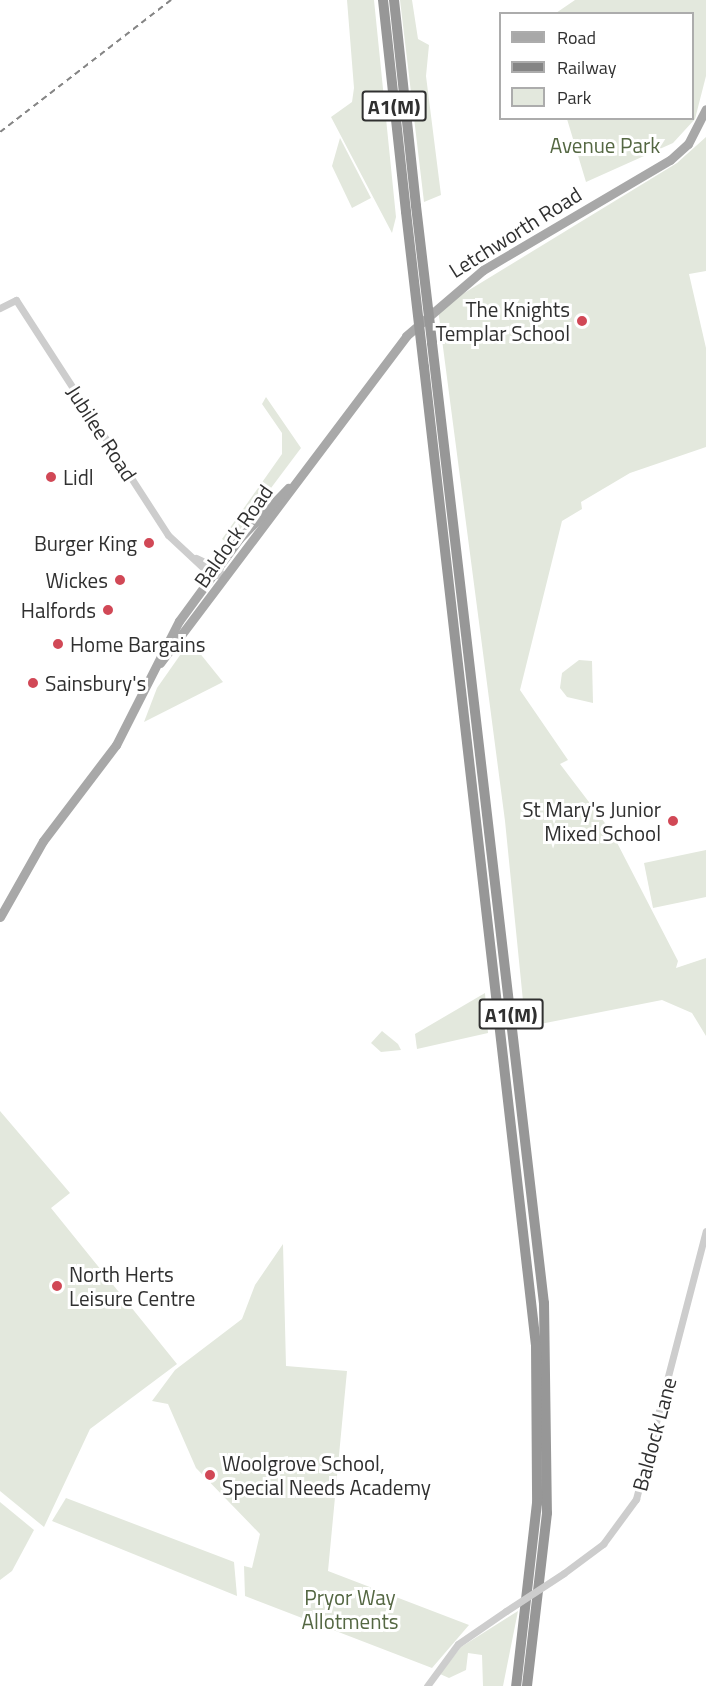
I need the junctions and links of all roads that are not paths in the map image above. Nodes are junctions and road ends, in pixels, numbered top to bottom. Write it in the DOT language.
graph roads {
  1 [pos="383,0"];
  2 [pos="394,0"];
  3 [pos="706,109"];
  4 [pos="0,308"];
  5 [pos="288,488"];
  6 [pos="196,558"];
  7 [pos="223,572"];
  8 [pos="212,576"];
  9 [pos="160,663"];
  10 [pos="0,917"];
  11 [pos="706,1231"];
  12 [pos="427,1686"];
  13 [pos="516,1686"];
  14 [pos="527,1686"];
  1 -- 13 [label="highway, A1(M), bridge"];
  2 -- 14 [label="highway, A1(M), bridge"];
  3 -- 5 [label="main road, Letchworth Road"];
  4 -- 6 [label="street, Jubilee Road"];
  5 -- 7 [label="main road, Baldock Road"];
  6 -- 7 [label="street, Jubilee Road"];
  6 -- 8 [label="street, Jubilee Road"];
  7 -- 8 [label="main road, Baldock Road"];
  7 -- 9 [label="main road, Baldock Road"];
  8 -- 9 [label="main road, Baldock Road"];
  9 -- 10 [label="main road, Baldock Road"];
  11 -- 12 [label="street, Baldock Lane, bridge"];
}
